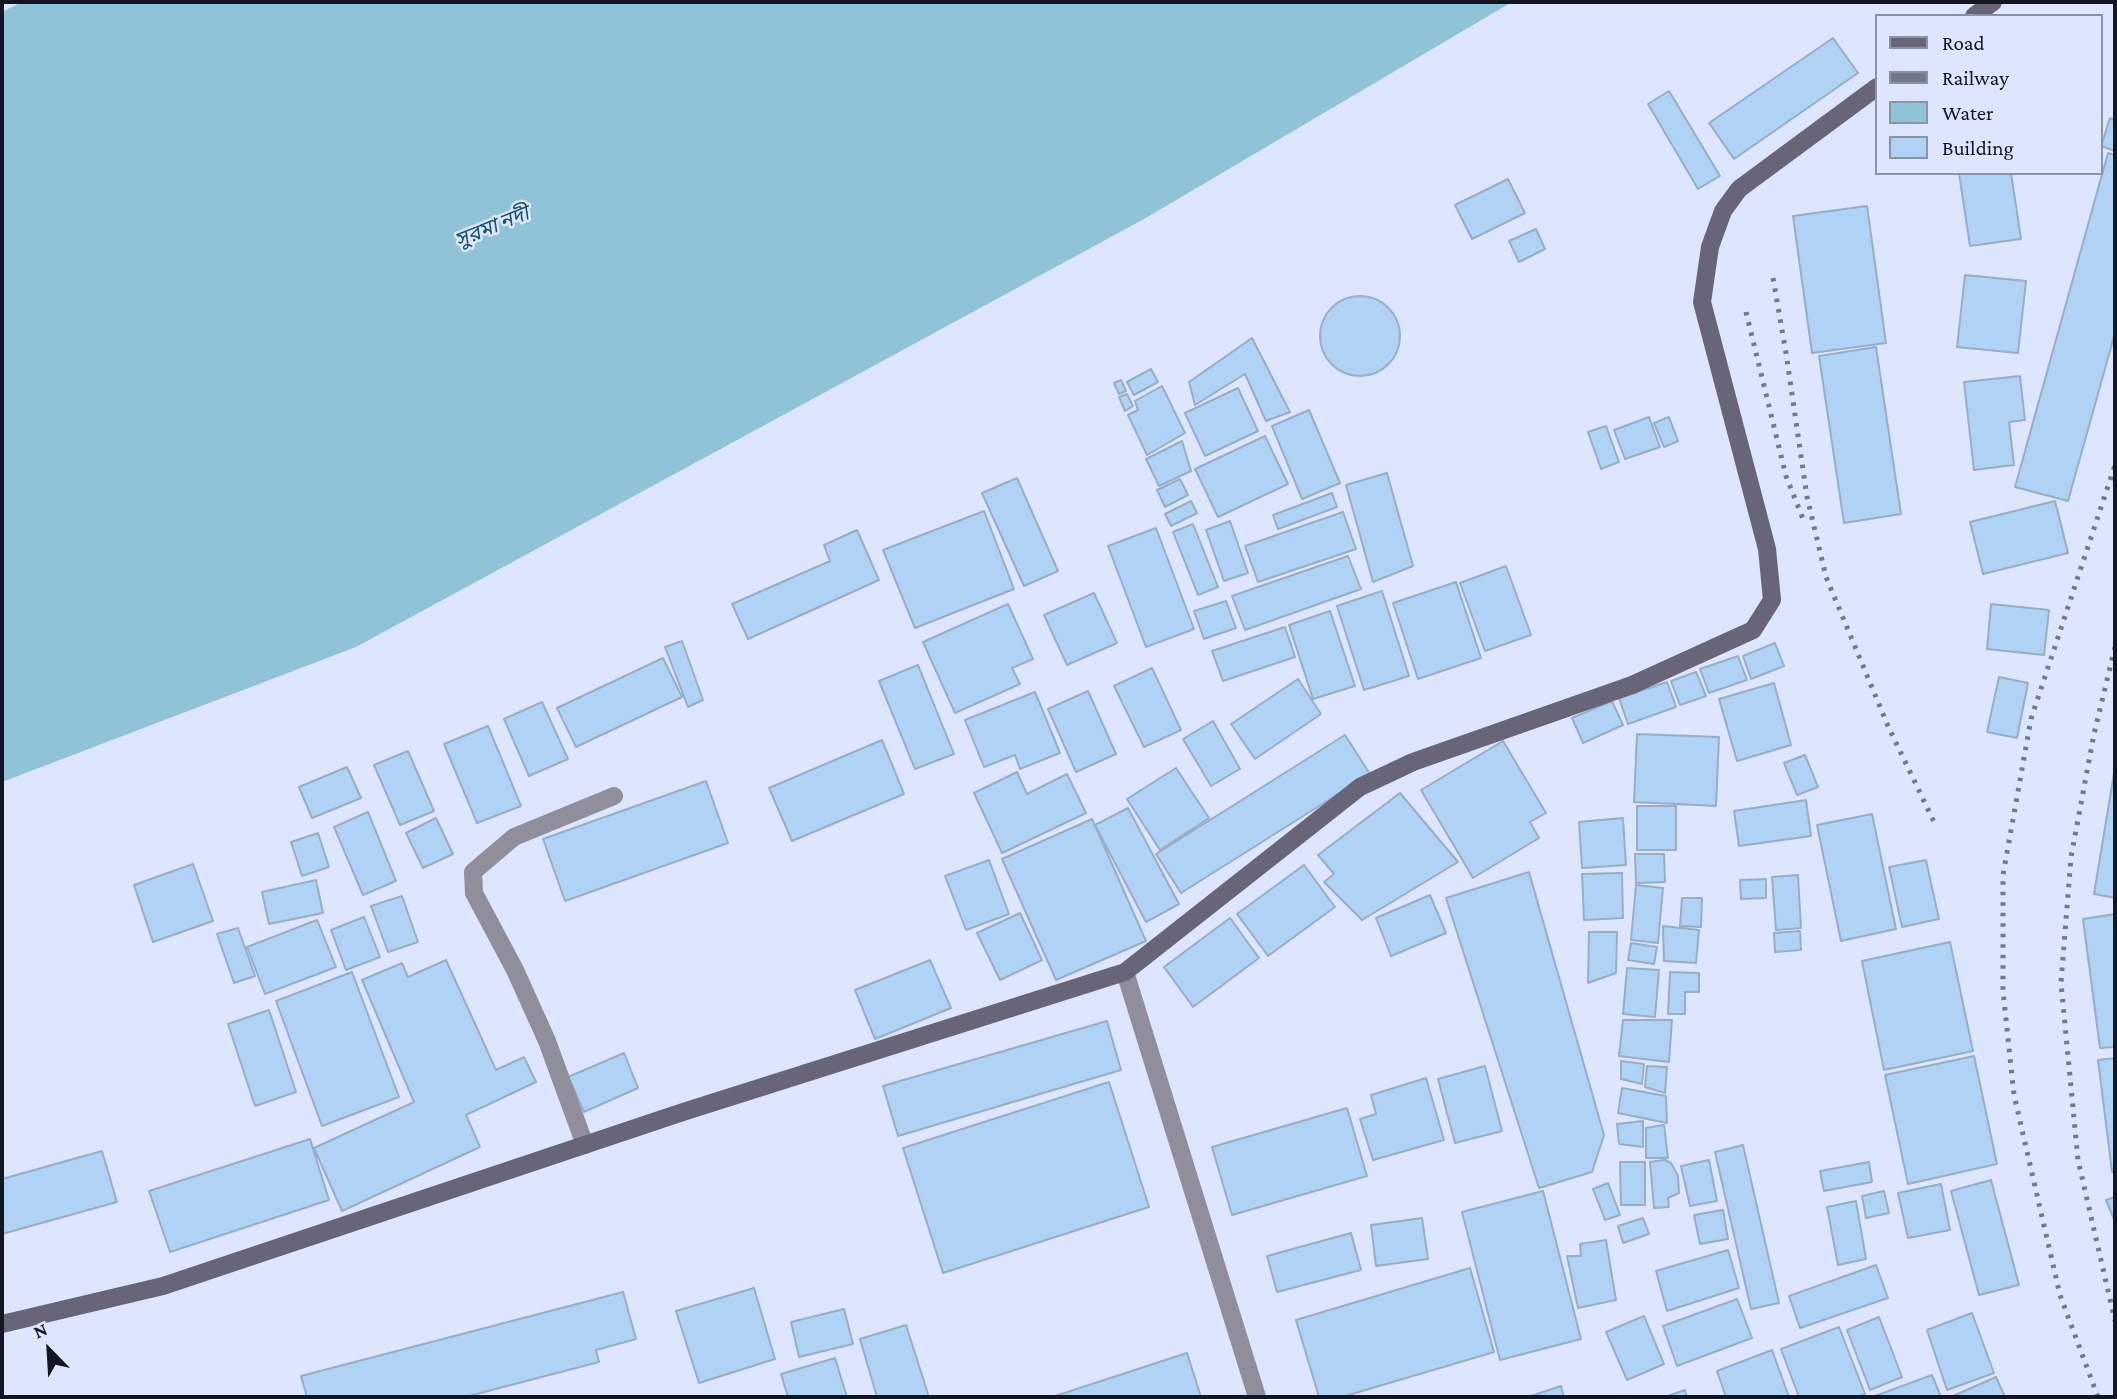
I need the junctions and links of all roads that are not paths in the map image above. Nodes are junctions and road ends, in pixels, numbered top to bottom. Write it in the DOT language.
graph roads {
  1 [pos="1993,2"];
  2 [pos="1977,14"];
  3 [pos="1876,88"];
  4 [pos="614,796"];
  5 [pos="1125,972"];
  6 [pos="585,1144"];
  7 [pos="2,1324"];
  8 [pos="1257,1397"];
  1 -- 2 [label="street"];
  3 -- 5 [label="street"];
  4 -- 6 [label="street"];
  5 -- 6 [label="street"];
  5 -- 8 [label="street"];
  6 -- 7 [label="street"];
}
